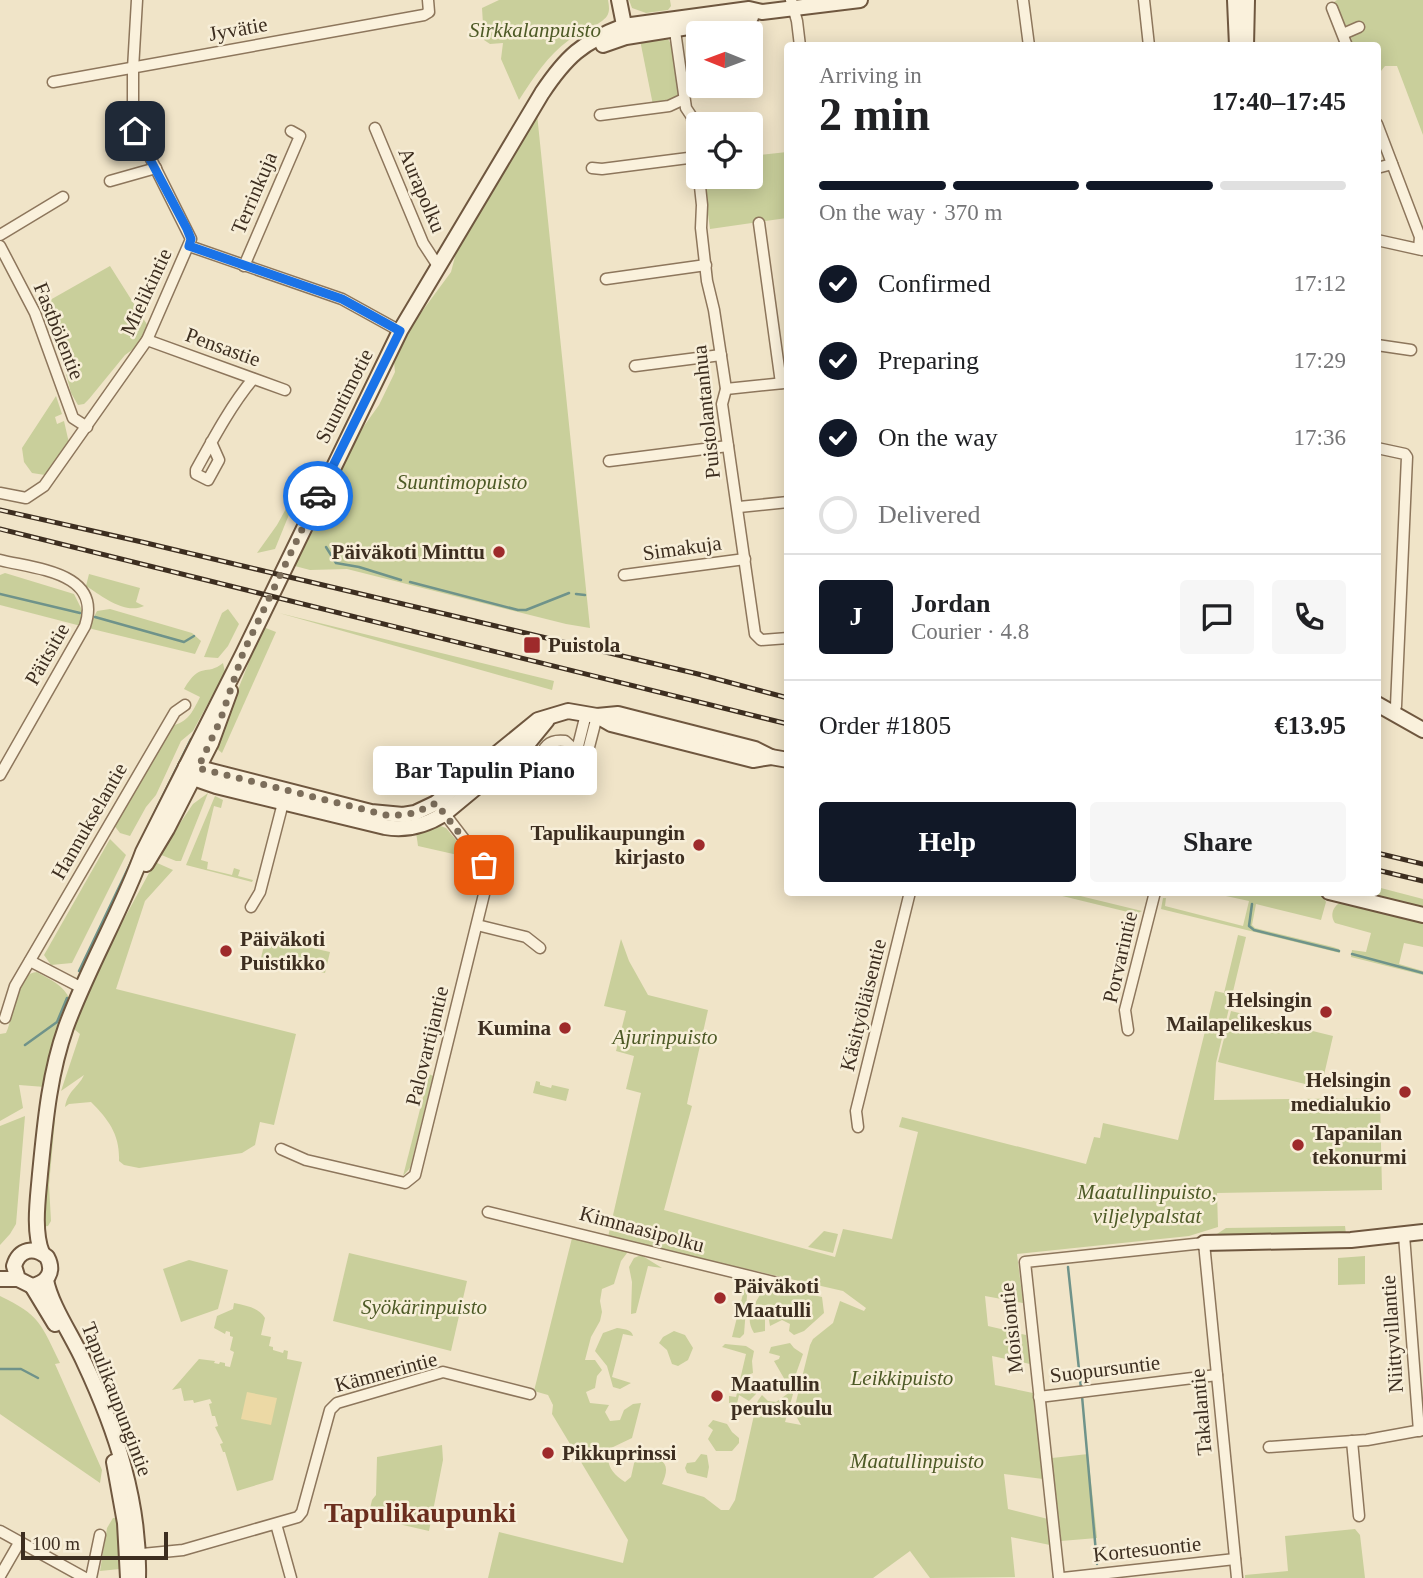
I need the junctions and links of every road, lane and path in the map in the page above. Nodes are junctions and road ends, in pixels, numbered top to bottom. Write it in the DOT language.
graph roads {
  1 [pos="137,0"];
  2 [pos="428,0"];
  3 [pos="619,0"];
  4 [pos="860,0"];
  5 [pos="1023,0"];
  6 [pos="1144,0"];
  7 [pos="1235,0"];
  8 [pos="1247,0"];
  9 [pos="792,4"];
  10 [pos="1332,8"];
  11 [pos="674,24"];
  12 [pos="1359,27"];
  13 [pos="625,31"];
  14 [pos="1343,34"];
  15 [pos="799,42"];
  16 [pos="1028,42"];
  17 [pos="1149,42"];
  18 [pos="1237,42"];
  19 [pos="1246,42"];
  20 [pos="1346,42"];
  21 [pos="133,69"];
  22 [pos="53,82"];
  23 [pos="684,99"];
  24 [pos="689,112"];
  25 [pos="600,115"];
  26 [pos="375,128"];
  27 [pos="299,133"];
  28 [pos="1381,135"];
  29 [pos="686,158"];
  30 [pos="1392,164"];
  31 [pos="1381,167"];
  32 [pos="156,168"];
  33 [pos="592,168"];
  34 [pos="110,181"];
  35 [pos="700,189"];
  36 [pos="63,197"];
  37 [pos="758,223"];
  38 [pos="0,234"];
  39 [pos="1381,241"];
  40 [pos="0,246"];
  41 [pos="189,246"];
  42 [pos="1421,249"];
  43 [pos="706,265"];
  44 [pos="244,266"];
  45 [pos="438,266"];
  46 [pos="606,279"];
  47 [pos="400,331"];
  48 [pos="148,340"];
  49 [pos="1381,346"];
  50 [pos="1411,350"];
  51 [pos="721,355"];
  52 [pos="635,366"];
  53 [pos="253,379"];
  54 [pos="784,383"];
  55 [pos="726,389"];
  56 [pos="285,390"];
  57 [pos="87,427"];
  58 [pos="211,442"];
  59 [pos="728,446"];
  60 [pos="1381,448"];
  61 [pos="609,461"];
  62 [pos="0,493"];
  63 [pos="784,502"];
  64 [pos="739,508"];
  65 [pos="745,559"];
  66 [pos="0,560"];
  67 [pos="624,575"];
  68 [pos="784,638"];
  69 [pos="185,705"];
  70 [pos="1381,706"];
  71 [pos="1393,713"];
  72 [pos="592,715"];
  73 [pos="1423,730"];
  74 [pos="521,742"];
  75 [pos="577,752"];
  76 [pos="784,759"];
  77 [pos="540,762"];
  78 [pos="192,771"];
  79 [pos="0,775"];
  80 [pos="559,779"];
  81 [pos="284,797"];
  82 [pos="440,809"];
  83 [pos="909,896"];
  84 [pos="1155,896"];
  85 [pos="1345,896"];
  86 [pos="251,907"];
  87 [pos="1423,915"];
  88 [pos="477,925"];
  89 [pos="540,948"];
  90 [pos="30,961"];
  91 [pos="82,988"];
  92 [pos="5,1018"];
  93 [pos="1128,1030"];
  94 [pos="858,1127"];
  95 [pos="281,1149"];
  96 [pos="36,1212"];
  97 [pos="488,1212"];
  98 [pos="1423,1232"];
  99 [pos="1404,1235"];
  100 [pos="1204,1243"];
  101 [pos="25,1251"];
  102 [pos="42,1253"];
  103 [pos="15,1263"];
  104 [pos="0,1267"];
  105 [pos="0,1279"];
  106 [pos="18,1279"];
  107 [pos="46,1280"];
  108 [pos="786,1285"];
  109 [pos="32,1286"];
  110 [pos="1217,1375"];
  111 [pos="530,1394"];
  112 [pos="1039,1397"];
  113 [pos="1421,1430"];
  114 [pos="1352,1441"];
  115 [pos="1269,1447"];
  116 [pos="1359,1516"];
  117 [pos="276,1524"];
  118 [pos="0,1531"];
  119 [pos="100,1535"];
  120 [pos="19,1543"];
  121 [pos="133,1555"];
  122 [pos="1235,1559"];
  123 [pos="0,1576"];
  124 [pos="85,1578"];
  125 [pos="91,1578"];
  126 [pos="128,1578"];
  127 [pos="138,1578"];
  128 [pos="290,1578"];
  129 [pos="1061,1578"];
  130 [pos="1237,1578"];
  1 -- 21 [label="street, Mielikintie"];
  2 -- 21 [label="street, Jyvätie"];
  3 -- 13 [label="main road"];
  4 -- 9 [label="main road, Suuntimotie"];
  5 -- 16 [label="street"];
  6 -- 17 [label="street"];
  7 -- 18 [label="main road"];
  8 -- 19 [label="main road"];
  9 -- 11 [label="main road, Suuntimotie"];
  9 -- 15 [label="street"];
  10 -- 14 [label="street"];
  11 -- 13 [label="main road, Suuntimotie"];
  11 -- 23 [label="street"];
  12 -- 14 [label="street"];
  13 -- 45 [label="main road, Suuntimotie"];
  14 -- 20 [label="street"];
  21 -- 22 [label="street, Jyvätie"];
  21 -- 32 [label="street, Mielikintie"];
  23 -- 24 [label="street"];
  23 -- 25 [label="street"];
  26 -- 45 [label="street, Aurapolku"];
  27 -- 44 [label="street, Terrinkuja"];
  28 -- 30 [label="street"];
  29 -- 33 [label="street"];
  30 -- 31 [label="street"];
  30 -- 42 [label="street"];
  32 -- 34 [label="street"];
  32 -- 41 [label="street, Mielikintie"];
  35 -- 43 [label="street, Puistolantanhua"];
  36 -- 38 [label="street"];
  37 -- 54 [label="street"];
  39 -- 42 [label="street"];
  40 -- 57 [label="street, Fastbölentie"];
  41 -- 44 [label="street"];
  41 -- 48 [label="street, Mielikintie"];
  43 -- 46 [label="street"];
  43 -- 51 [label="street, Puistolantanhua"];
  44 -- 47 [label="street"];
  45 -- 47 [label="main road, Suuntimotie"];
  47 -- 78 [label="main road, Suuntimotie"];
  48 -- 53 [label="street, Pensastie"];
  48 -- 57 [label="street, Mielikintie"];
  49 -- 50 [label="street"];
  51 -- 52 [label="street"];
  51 -- 55 [label="street, Puistolantanhua"];
  53 -- 56 [label="street, Pensastie"];
  53 -- 58 [label="street"];
  54 -- 55 [label="street"];
  55 -- 59 [label="street, Puistolantanhua"];
  57 -- 62 [label="street, Mielikintie"];
  59 -- 61 [label="street"];
  59 -- 64 [label="street, Puistolantanhua"];
  60 -- 71 [label="street"];
  63 -- 64 [label="street"];
  64 -- 65 [label="street, Puistolantanhua"];
  65 -- 67 [label="street, Simakuja"];
  65 -- 68 [label="street, Puistolantanhua"];
  66 -- 79 [label="street, Päitsitie"];
  69 -- 90 [label="street, Hannukselantie"];
  70 -- 71 [label="main road"];
  71 -- 73 [label="main road"];
  72 -- 74 [label="main road"];
  72 -- 75 [label="street"];
  72 -- 76 [label="main road"];
  72 -- 80 [label="street"];
  74 -- 77 [label="street"];
  74 -- 82 [label="main road"];
  75 -- 77 [label="street"];
  75 -- 80 [label="street"];
  77 -- 80 [label="street"];
  78 -- 81 [label="main road"];
  78 -- 91 [label="main road"];
  81 -- 82 [label="main road"];
  81 -- 86 [label="street"];
  82 -- 88 [label="street, Palovartijantie"];
  83 -- 94 [label="street, Käsityöläisentie"];
  84 -- 93 [label="street, Porvarintie"];
  85 -- 87 [label="main road"];
  88 -- 89 [label="street"];
  88 -- 95 [label="street, Palovartijantie"];
  90 -- 91 [label="street"];
  90 -- 92 [label="street, Hannukselantie"];
  91 -- 96 [label="main road"];
  96 -- 101 [label="main road"];
  96 -- 102 [label="main road"];
  97 -- 108 [label="street, Kimnaasipolku"];
  98 -- 99 [label="main road, Moisiontie"];
  99 -- 100 [label="main road, Moisiontie"];
  99 -- 113 [label="street, Niittyvillantie"];
  100 -- 110 [label="street, Takalantie"];
  100 -- 112 [label="street, Moisiontie"];
  101 -- 102 [label="main road"];
  101 -- 103 [label="main road"];
  102 -- 107 [label="main road"];
  103 -- 104 [label="main road"];
  103 -- 106 [label="main road"];
  105 -- 106 [label="main road"];
  106 -- 109 [label="main road"];
  107 -- 109 [label="main road"];
  107 -- 121 [label="main road, Tapulikaupungintie"];
  109 -- 121 [label="main road, Tapulikaupungintie"];
  110 -- 112 [label="street, Suopursuntie"];
  110 -- 122 [label="street, Takalantie"];
  111 -- 117 [label="street, Kämnerintie"];
  112 -- 129 [label="street, Moisiontie"];
  113 -- 114 [label="street"];
  114 -- 115 [label="street"];
  114 -- 116 [label="street"];
  117 -- 121 [label="street, Kämnerintie"];
  117 -- 128 [label="street"];
  118 -- 120 [label="street"];
  119 -- 125 [label="street"];
  120 -- 123 [label="street"];
  120 -- 124 [label="street"];
  121 -- 126 [label="main road, Tapulikaupungintie"];
  121 -- 127 [label="main road, Tapulikaupungintie"];
  122 -- 129 [label="street, Kortesuontie"];
  122 -- 130 [label="street, Takalantie"];
}
